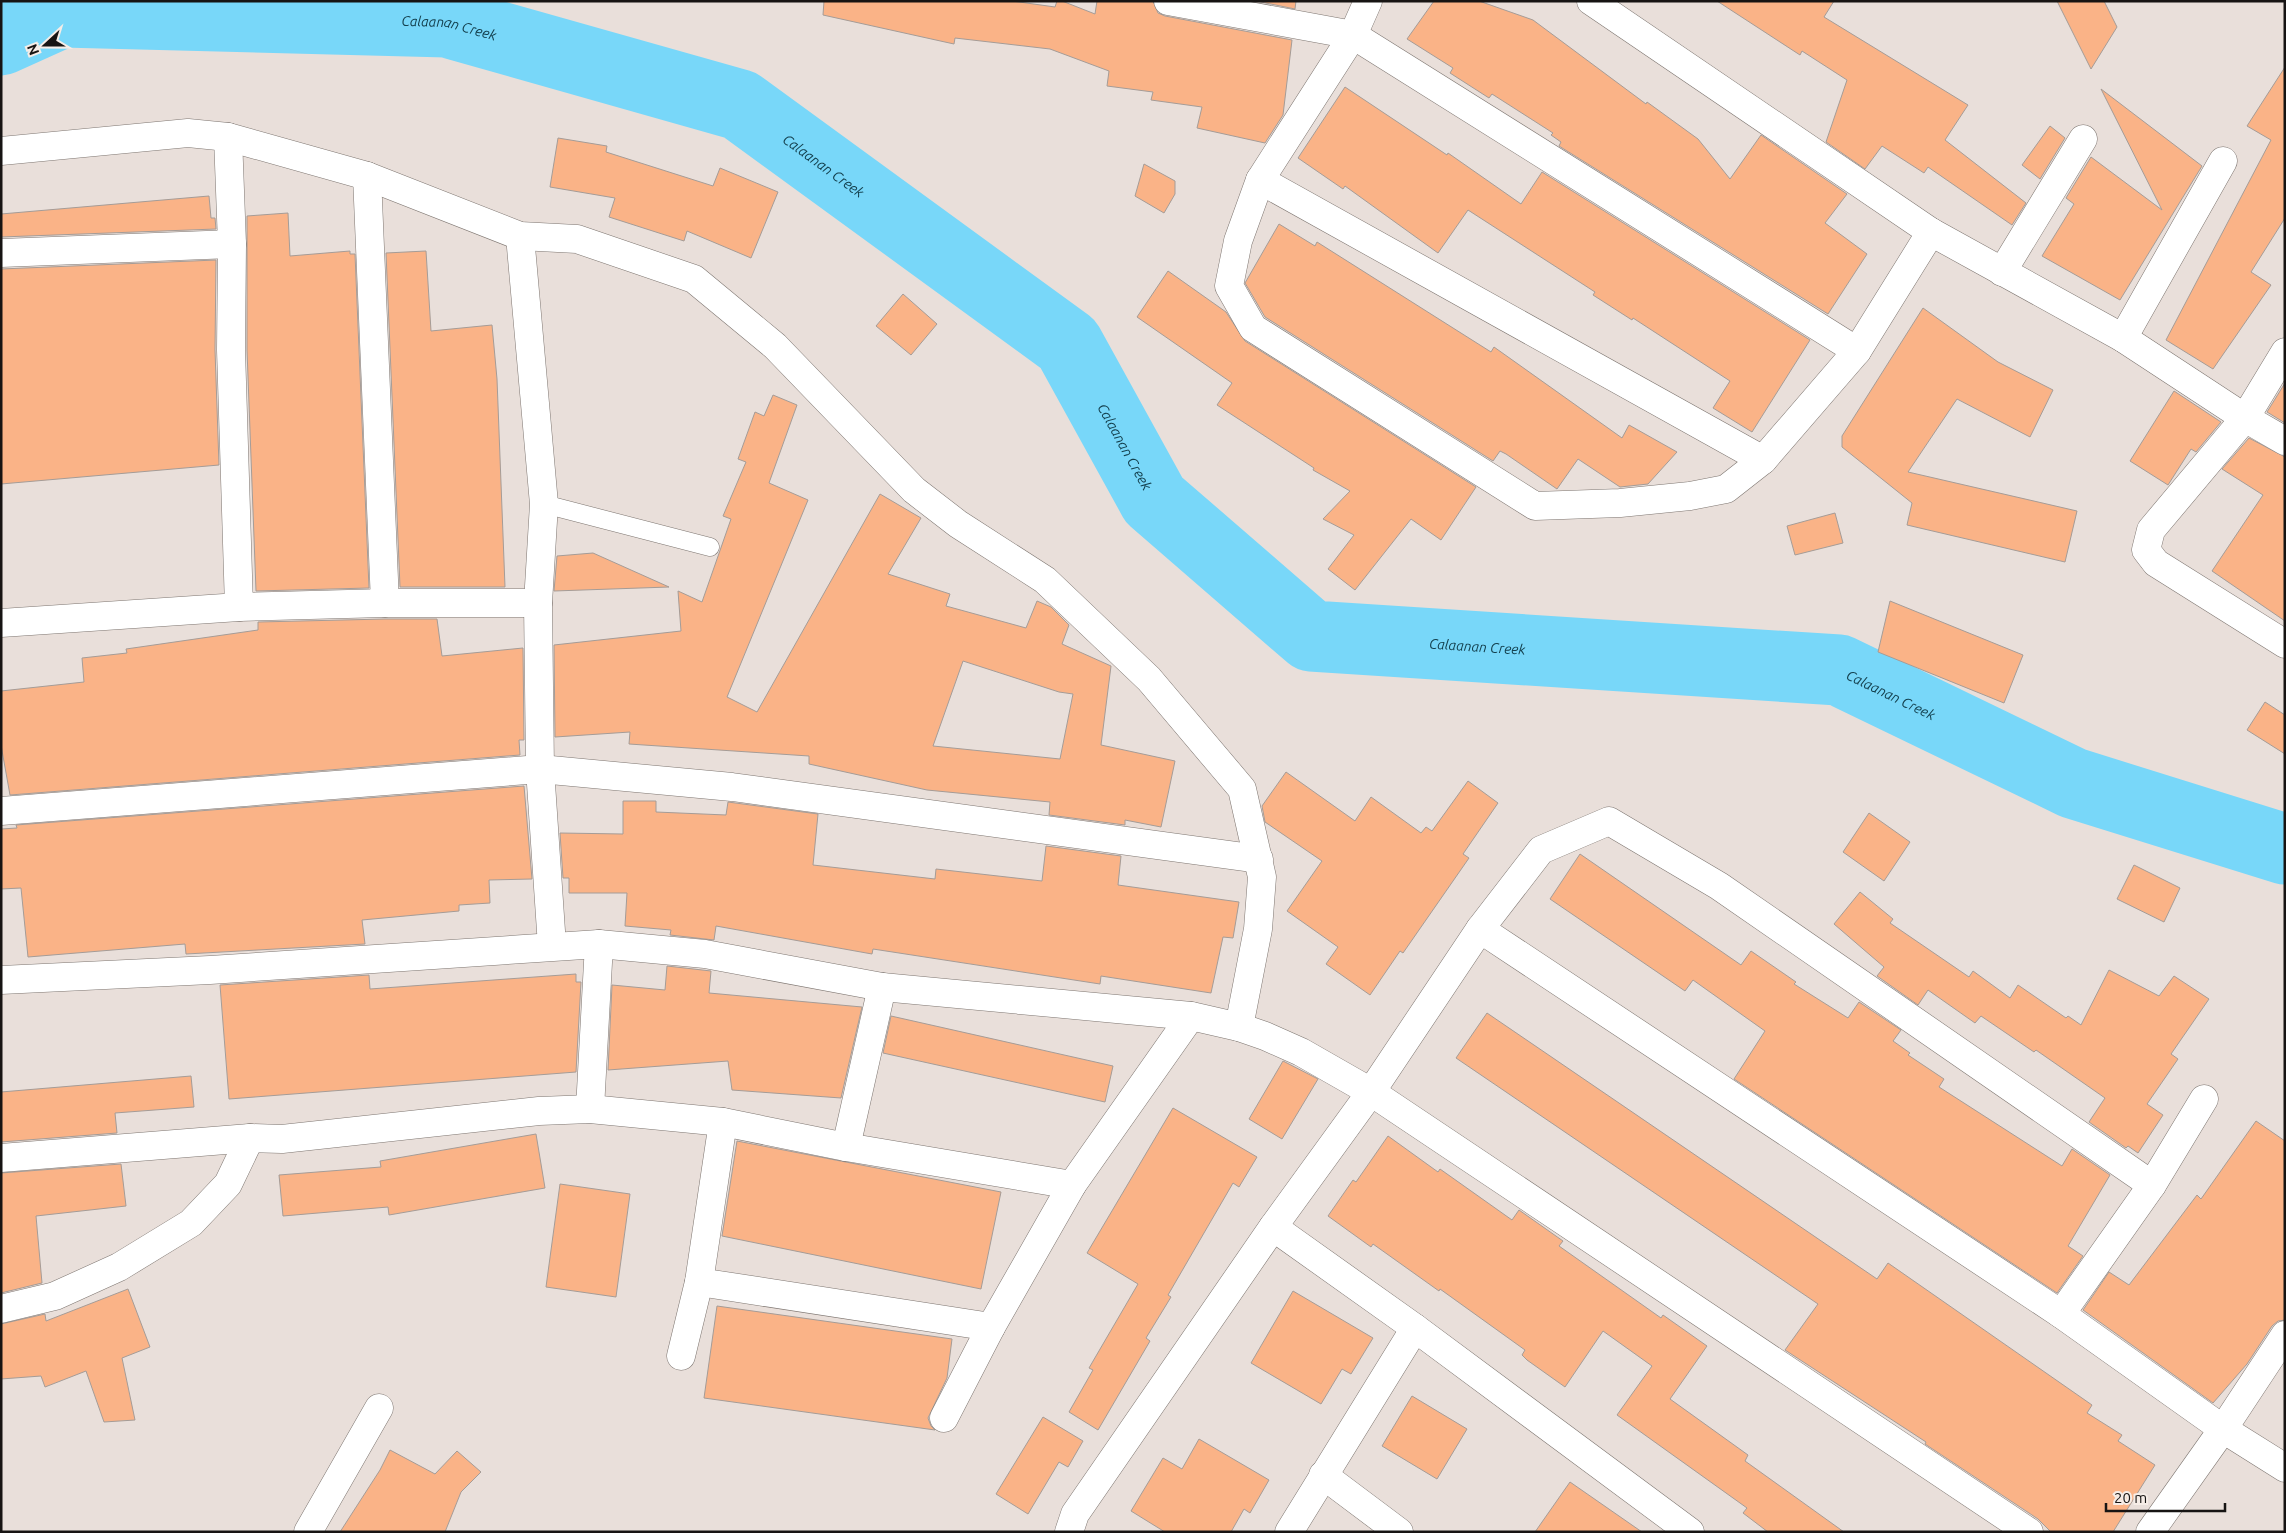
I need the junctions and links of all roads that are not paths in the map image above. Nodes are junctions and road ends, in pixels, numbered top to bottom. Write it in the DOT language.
graph roads {
  1 [pos="1168,1"];
  2 [pos="1368,1"];
  3 [pos="1591,1"];
  4 [pos="1353,35"];
  5 [pos="228,137"];
  6 [pos="2083,139"];
  7 [pos="1,151"];
  8 [pos="2223,161"];
  9 [pos="367,176"];
  10 [pos="1260,180"];
  11 [pos="1931,232"];
  12 [pos="520,236"];
  13 [pos="232,244"];
  14 [pos="1,253"];
  15 [pos="2002,272"];
  16 [pos="2123,338"];
  17 [pos="1857,351"];
  18 [pos="2285,352"];
  19 [pos="2245,418"];
  20 [pos="2285,441"];
  21 [pos="1763,460"];
  22 [pos="544,504"];
  23 [pos="710,546"];
  24 [pos="384,603"];
  25 [pos="538,604"];
  26 [pos="239,608"];
  27 [pos="1,623"];
  28 [pos="2285,644"];
  29 [pos="540,768"];
  30 [pos="1,811"];
  31 [pos="1259,859"];
  32 [pos="1480,929"];
  33 [pos="598,944"];
  34 [pos="552,946"];
  35 [pos="1,980"];
  36 [pos="882,987"];
  37 [pos="1192,1016"];
  38 [pos="1239,1027"];
  39 [pos="1371,1092"];
  40 [pos="2204,1100"];
  41 [pos="590,1109"];
  42 [pos="723,1122"];
  43 [pos="250,1138"];
  44 [pos="846,1147"];
  45 [pos="1,1158"];
  46 [pos="1072,1185"];
  47 [pos="2152,1185"];
  48 [pos="1273,1227"];
  49 [pos="700,1282"];
  50 [pos="1,1309"];
  51 [pos="2062,1314"];
  52 [pos="991,1327"];
  53 [pos="1416,1328"];
  54 [pos="2285,1335"];
  55 [pos="681,1356"];
  56 [pos="378,1408"];
  57 [pos="944,1418"];
  58 [pos="2223,1429"];
  59 [pos="2285,1468"];
  60 [pos="1323,1475"];
  61 [pos="308,1532"];
  62 [pos="1069,1532"];
  63 [pos="1289,1532"];
  64 [pos="1399,1532"];
  65 [pos="1690,1532"];
  66 [pos="2029,1532"];
  67 [pos="2150,1532"];
  1 -- 4 [label="street"];
  2 -- 4 [label="street"];
  3 -- 11 [label="street"];
  4 -- 10 [label="street"];
  4 -- 17 [label="street"];
  5 -- 7 [label="street"];
  5 -- 9 [label="street"];
  5 -- 13 [label="street"];
  6 -- 15 [label="street"];
  8 -- 16 [label="street"];
  9 -- 12 [label="street"];
  9 -- 24 [label="street"];
  10 -- 21 [label="street"];
  10 -- 21 [label="street"];
  11 -- 15 [label="street"];
  11 -- 17 [label="street"];
  12 -- 22 [label="street"];
  12 -- 31 [label="street"];
  13 -- 14 [label="street"];
  13 -- 26 [label="street"];
  15 -- 16 [label="street"];
  16 -- 19 [label="street"];
  17 -- 21 [label="street"];
  18 -- 19 [label="street"];
  19 -- 20 [label="street"];
  19 -- 28 [label="street"];
  22 -- 23 [label="lane"];
  22 -- 25 [label="street"];
  24 -- 25 [label="street"];
  24 -- 26 [label="street"];
  25 -- 29 [label="street"];
  26 -- 27 [label="street"];
  29 -- 30 [label="street"];
  29 -- 31 [label="street"];
  29 -- 34 [label="street"];
  31 -- 38 [label="street"];
  32 -- 39 [label="street"];
  32 -- 47 [label="street"];
  32 -- 51 [label="street"];
  33 -- 34 [label="street"];
  33 -- 36 [label="street"];
  33 -- 41 [label="street"];
  34 -- 35 [label="street"];
  36 -- 37 [label="street"];
  36 -- 44 [label="street"];
  37 -- 38 [label="street"];
  37 -- 46 [label="street"];
  38 -- 39 [label="street"];
  39 -- 48 [label="street"];
  39 -- 66 [label="street"];
  40 -- 47 [label="street"];
  41 -- 42 [label="street"];
  41 -- 43 [label="street"];
  42 -- 44 [label="street"];
  42 -- 49 [label="street"];
  43 -- 45 [label="street"];
  43 -- 50 [label="street"];
  44 -- 46 [label="street"];
  46 -- 52 [label="street"];
  47 -- 51 [label="street"];
  48 -- 53 [label="street"];
  48 -- 62 [label="street"];
  49 -- 52 [label="street"];
  49 -- 55 [label="street"];
  51 -- 58 [label="street"];
  52 -- 57 [label="street"];
  53 -- 60 [label="street"];
  53 -- 65 [label="street"];
  54 -- 58 [label="street"];
  56 -- 61 [label="street"];
  58 -- 59 [label="street"];
  58 -- 67 [label="street"];
  60 -- 63 [label="street"];
  60 -- 64 [label="street"];
}
